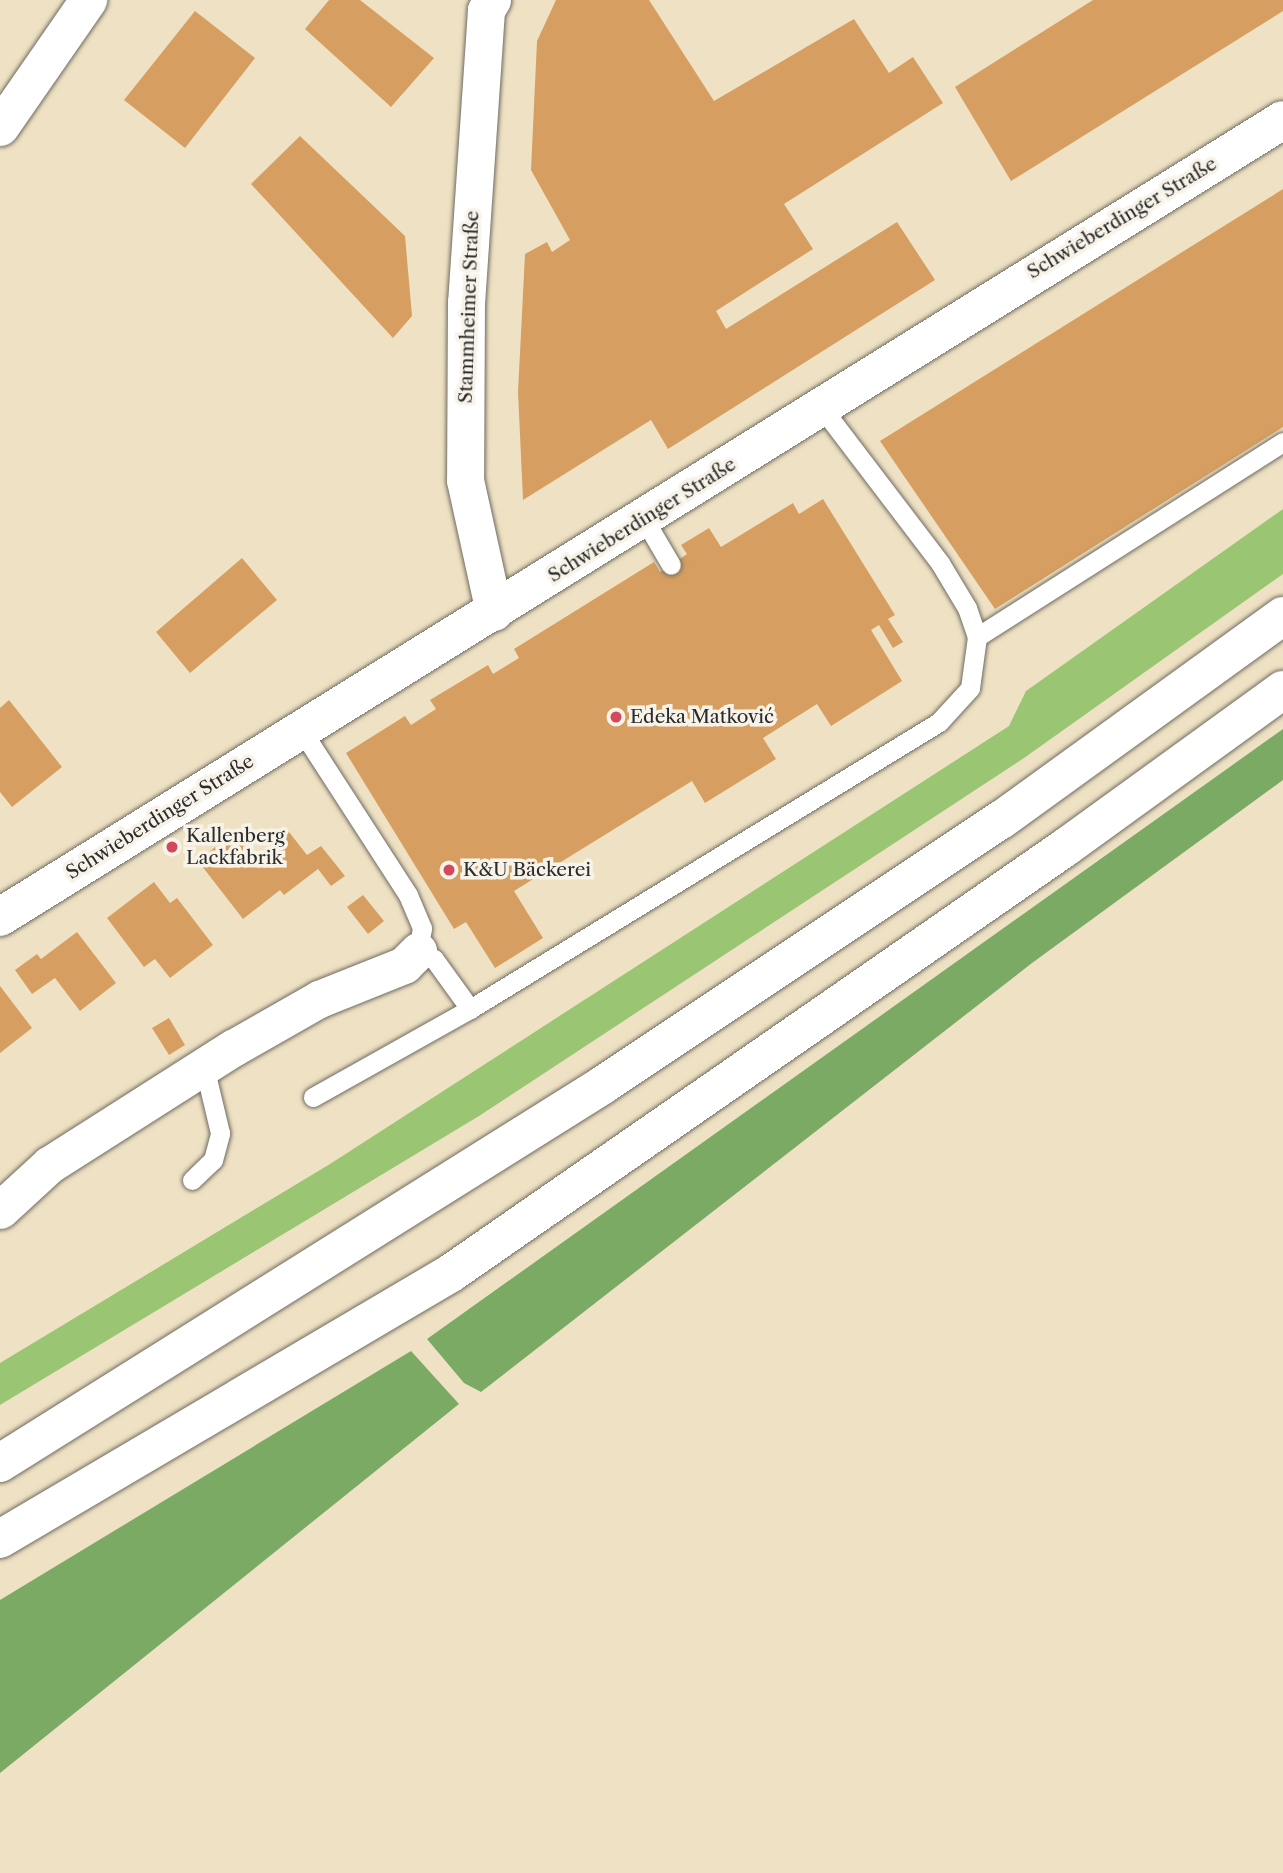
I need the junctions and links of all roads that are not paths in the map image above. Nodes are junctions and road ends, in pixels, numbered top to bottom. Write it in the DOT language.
graph roads {
  1 [pos="88,0"];
  2 [pos="492,0"];
  3 [pos="1283,120"];
  4 [pos="0,127"];
  5 [pos="822,408"];
  6 [pos="1283,442"];
  7 [pos="644,519"];
  8 [pos="671,565"];
  9 [pos="494,612"];
  10 [pos="1283,616"];
  11 [pos="977,637"];
  12 [pos="1283,690"];
  13 [pos="302,731"];
  14 [pos="0,917"];
  15 [pos="418,951"];
  16 [pos="470,1009"];
  17 [pos="204,1066"];
  18 [pos="313,1097"];
  19 [pos="192,1180"];
  20 [pos="0,1210"];
  21 [pos="0,1463"];
  22 [pos="0,1539"];
  1 -- 4 [label="street"];
  2 -- 9 [label="street, Stammheimer Straße"];
  3 -- 5 [label="main road, Schwieberdinger Straße"];
  5 -- 7 [label="main road, Schwieberdinger Straße"];
  5 -- 11 [label="lane"];
  6 -- 11 [label="lane"];
  7 -- 8 [label="lane"];
  7 -- 9 [label="main road, Schwieberdinger Straße"];
  9 -- 13 [label="main road, Schwieberdinger Straße"];
  10 -- 21 [label="main road"];
  11 -- 16 [label="lane"];
  12 -- 22 [label="main road"];
  13 -- 14 [label="main road, Schwieberdinger Straße"];
  13 -- 15 [label="lane"];
  15 -- 16 [label="lane"];
  15 -- 17 [label="street"];
  16 -- 18 [label="lane"];
  17 -- 19 [label="lane"];
  17 -- 20 [label="street"];
}
